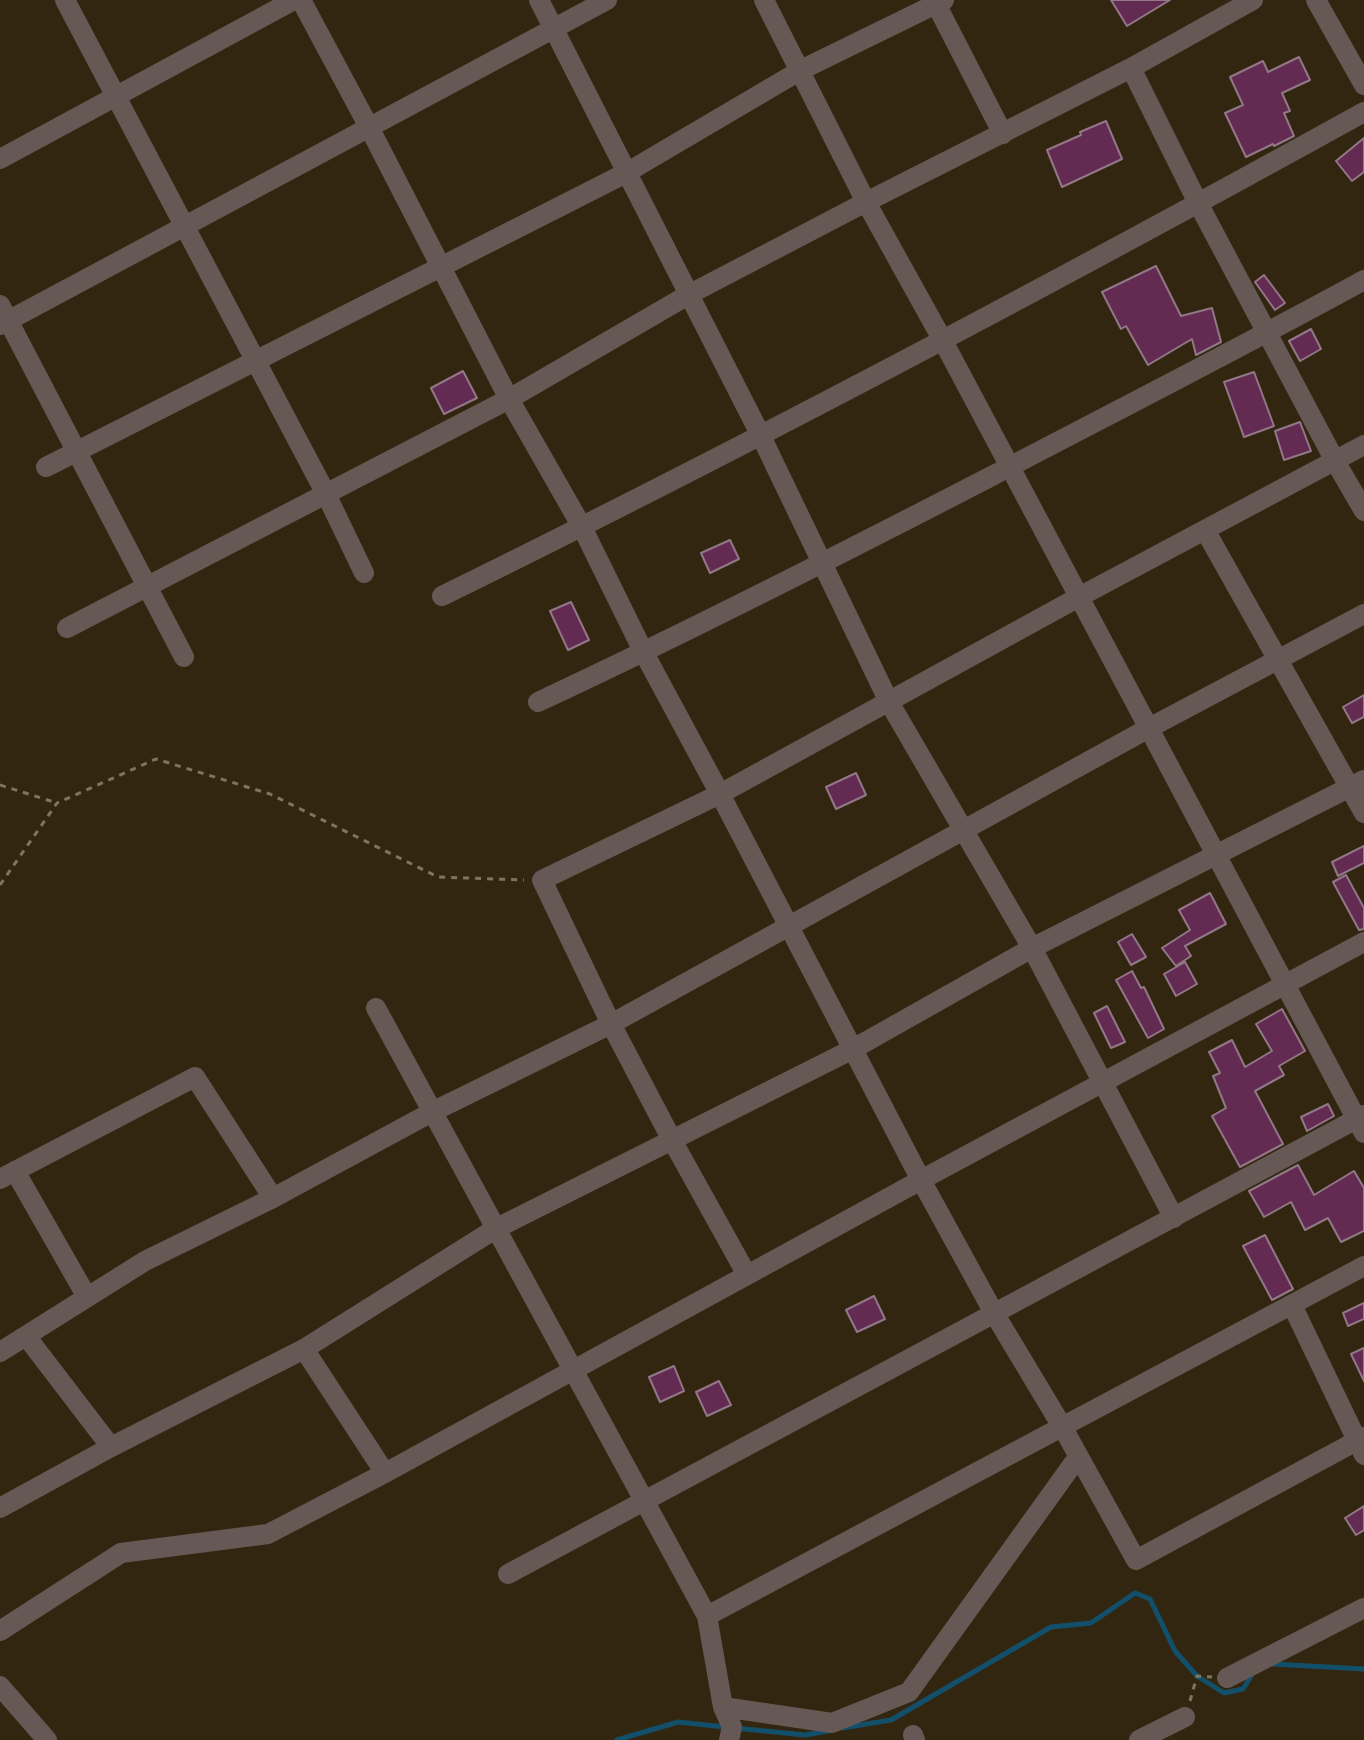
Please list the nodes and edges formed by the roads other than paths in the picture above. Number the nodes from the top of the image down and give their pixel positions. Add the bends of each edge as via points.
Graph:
1 (65, 0) edge
2 (294, 0) edge
3 (301, 0) edge
4 (539, 0) edge
5 (607, 0) edge
6 (764, 0) edge
7 (1253, 0) edge
8 (1316, 0) edge
9 (938, 1) edge
10 (553, 28) junction
11 (1131, 68) junction
12 (801, 70) junction
13 (1364, 85) edge
14 (115, 96) junction
15 (1364, 112) edge
16 (370, 129) junction
17 (1003, 134) junction
18 (0, 159) edge
19 (626, 173) junction
20 (866, 202) junction
21 (1198, 203) junction
22 (185, 227) junction
23 (442, 267) junction
24 (1364, 280) edge
25 (688, 295) junction
26 (3, 317) edge
27 (1268, 333) junction
28 (942, 339) junction
29 (256, 361) junction
30 (509, 399) junction
31 (760, 434) junction
32 (1364, 445) edge
33 (76, 452) junction
34 (1335, 461) junction
35 (1010, 466) junction
36 (46, 467) dead end
37 (326, 494) junction
38 (1364, 511) edge
39 (582, 527) junction
40 (1205, 530) junction
41 (822, 563) junction
42 (364, 573) dead end
43 (147, 586) junction
44 (442, 596) dead end
45 (1079, 597) junction
46 (1364, 614) edge
47 (67, 628) dead end
48 (644, 653) junction
49 (184, 657) dead end
50 (1278, 660) junction
51 (538, 702) dead end
52 (889, 702) junction
53 (1149, 728) junction
54 (1357, 783) edge
55 (720, 794) junction
56 (1364, 813) edge
57 (964, 829) junction
58 (1216, 856) junction
59 (788, 927) junction
60 (1364, 942) edge
61 (1032, 948) junction
62 (1285, 984) junction
63 (376, 1008) dead end
64 (611, 1024) junction
65 (853, 1049) junction
66 (1102, 1082) junction
67 (432, 1112) junction
68 (1361, 1122) edge
69 (672, 1140) junction
70 (7, 1175) edge
71 (921, 1180) junction
72 (273, 1198) junction
73 (1174, 1218) junction
74 (495, 1229) junction
75 (1364, 1266) edge
76 (747, 1275) junction
77 (87, 1297) junction
78 (1292, 1305) junction
79 (994, 1313) junction
80 (26, 1336) junction
81 (304, 1349) junction
82 (0, 1352) edge
83 (574, 1371) junction
84 (1063, 1428) junction
85 (1362, 1445) edge
86 (111, 1447) junction
87 (1078, 1457) junction
88 (385, 1473) junction
89 (645, 1500) junction
90 (0, 1508) edge
91 (508, 1574) dead end
92 (1364, 1608) edge
93 (707, 1616) junction
94 (0, 1631) edge
95 (1227, 1678) road end
96 (0, 1686) edge
97 (723, 1707) junction
98 (1185, 1717) road end
99 (47, 1740) edge
100 (729, 1740) edge
101 (1139, 1740) edge

1 - 14 street
2 - 14 street
3 - 16 street
4 - 10 street
5 - 10 street
6 - 12 street
7 - 11 street
8 - 13 street
9 - 12 street
9 - 17 street
10 - 16 street
10 - 19 street
11 - 17 street
11 - 21 street
12 - 19 street
12 - 20 street
14 - 18 street
14 - 22 street
15 - 21 street
16 - 22 street
16 - 23 street
17 - 20 street
19 - 23 street
19 - 25 street
20 - 25 street
20 - 28 street
21 - 27 street
21 - 28 street
22 - 26 street
22 - 29 street
23 - 29 street
23 - 30 street
24 - 27 street
25 - 30 street
25 - 31 street
26 - 33 street
27 - 34 street
27 - 35 street
28 - 31 street
28 - 35 street
29 - 33 street
29 - 37 street
30 - 37 street
30 - 39 street
31 - 39 street
31 - 41 street
32 - 34 street
33 - 36 street
33 - 43 street
34 - 38 street
34 - 40 street
35 - 41 street
35 - 45 street
37 - 42 street
37 - 43 street
39 - 44 street
39 - 48 street
40 - 45 street
40 - 50 street
41 - 48 street
41 - 52 street
43 - 47 street
43 - 49 street
45 - 52 street
45 - 53 street
46 - 50 street
48 - 51 street
48 - 55 street
50 - 53 street
50 - 54 street
52 - 55 street
52 - 57 street
53 - 57 street
53 - 58 street
54 - 56 street
54 - 58 street
55 - 59 street
55 - 64 street via 542,880
57 - 59 street
57 - 61 street
58 - 61 street
58 - 62 street
59 - 64 street
59 - 65 street
60 - 62 street
61 - 65 street
61 - 66 street
62 - 66 street
62 - 68 street
63 - 67 street
64 - 67 street
64 - 69 street
65 - 69 street
65 - 71 street
66 - 71 street
66 - 73 street
67 - 72 street
67 - 74 street
68 - 73 street
69 - 74 street
69 - 76 street
70 - 72 street via 195,1077
70 - 77 street
71 - 76 street
71 - 79 street
72 - 77 street via 145,1261
73 - 79 street
74 - 81 street
74 - 83 street
75 - 78 street
76 - 83 street
77 - 80 street
78 - 84 street
78 - 85 street
79 - 84 street
79 - 89 street
80 - 82 street
80 - 86 street
81 - 86 street
81 - 88 street
83 - 88 street
83 - 89 street
84 - 87 street
84 - 93 street
85 - 87 street via 1136,1560
86 - 90 street
87 - 97 street via 909,1692 832,1723
88 - 94 street via 268,1534 121,1553
89 - 91 street
89 - 93 street
92 - 95 street
93 - 97 street
96 - 99 street
97 - 100 street via 732,1727
98 - 101 street

